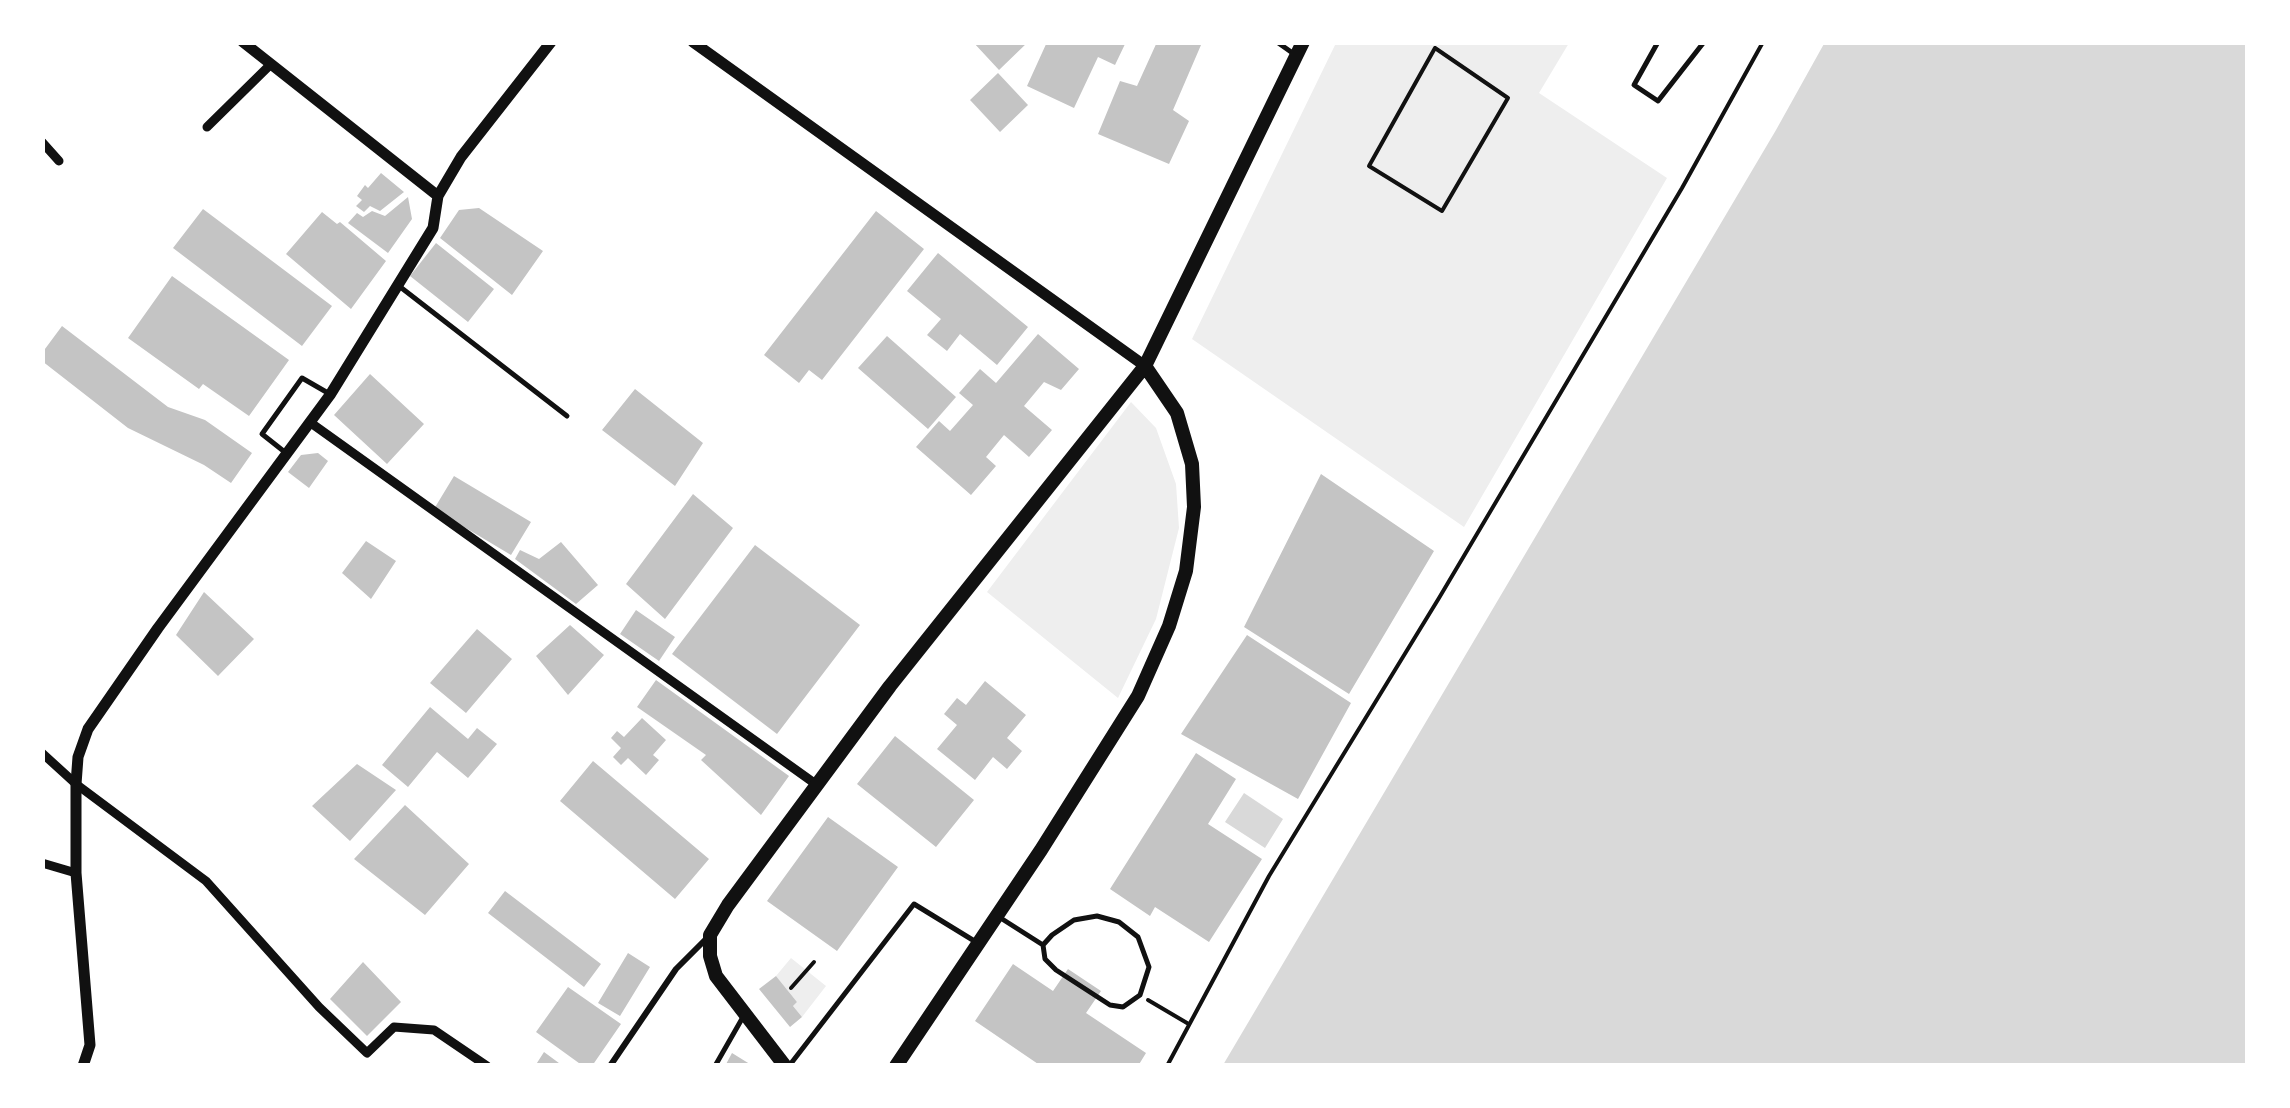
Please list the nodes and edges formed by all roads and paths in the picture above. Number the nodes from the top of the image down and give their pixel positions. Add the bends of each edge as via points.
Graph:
1 (243, 42) edge
2 (552, 42) edge
3 (693, 42) edge
4 (1277, 42) edge
5 (1658, 42) edge
6 (1704, 42) edge
7 (1763, 42) edge
8 (1300, 49) edge
9 (270, 65) junction
10 (207, 127) dead end
11 (42, 142) edge
12 (59, 161) dead end
13 (1369, 166) joint
14 (438, 196) junction
15 (399, 286) junction
16 (1144, 366) junction
17 (330, 395) junction
18 (567, 416) dead end
19 (311, 423) junction
20 (288, 455) junction
21 (42, 753) edge
22 (76, 784) junction
23 (817, 784) junction
24 (42, 863) edge
25 (76, 873) junction
26 (997, 916) junction
27 (710, 935) junction
28 (977, 943) junction
29 (1043, 945) junction
30 (814, 962) dead end
31 (791, 988) dead end
32 (1140, 994) junction
33 (744, 1014) junction
34 (1188, 1024) junction
35 (83, 1066) edge
36 (487, 1066) edge
37 (610, 1066) edge
38 (715, 1066) edge
39 (787, 1066) edge
40 (896, 1066) edge
41 (1167, 1066) edge

1 - 9 street
2 - 14 street via 460,156
3 - 16 street
4 - 8 lane
5 - 6 lane via 1634,85 1658,101
7 - 34 path
8 - 16 main road
9 - 10 street
9 - 14 street
11 - 12 street
13 - 13 path via 1442,211 1508,98 1435,48
14 - 15 street via 433,228
15 - 17 street
15 - 18 lane
16 - 23 main road
16 - 26 main road via 1177,413 1192,464 1186,572 1138,696
17 - 19 street
17 - 20 lane via 302,378 262,434
19 - 20 street
19 - 23 street
20 - 22 street via 88,729
21 - 22 street
22 - 25 street
22 - 36 street via 206,881 367,1053 394,1027 434,1030
23 - 27 main road
24 - 25 street
25 - 35 street via 90,1045
26 - 28 main road
26 - 29 lane
27 - 33 main road via 716,976
27 - 37 street via 676,969
28 - 39 lane via 914,904
28 - 40 main road
29 - 32 lane via 1056,970 1110,1005 1123,1008
29 - 32 lane via 1074,920 1097,916 1119,922 1138,937 1150,967
30 - 31 path
32 - 34 path
33 - 38 lane
33 - 39 main road
34 - 41 path

